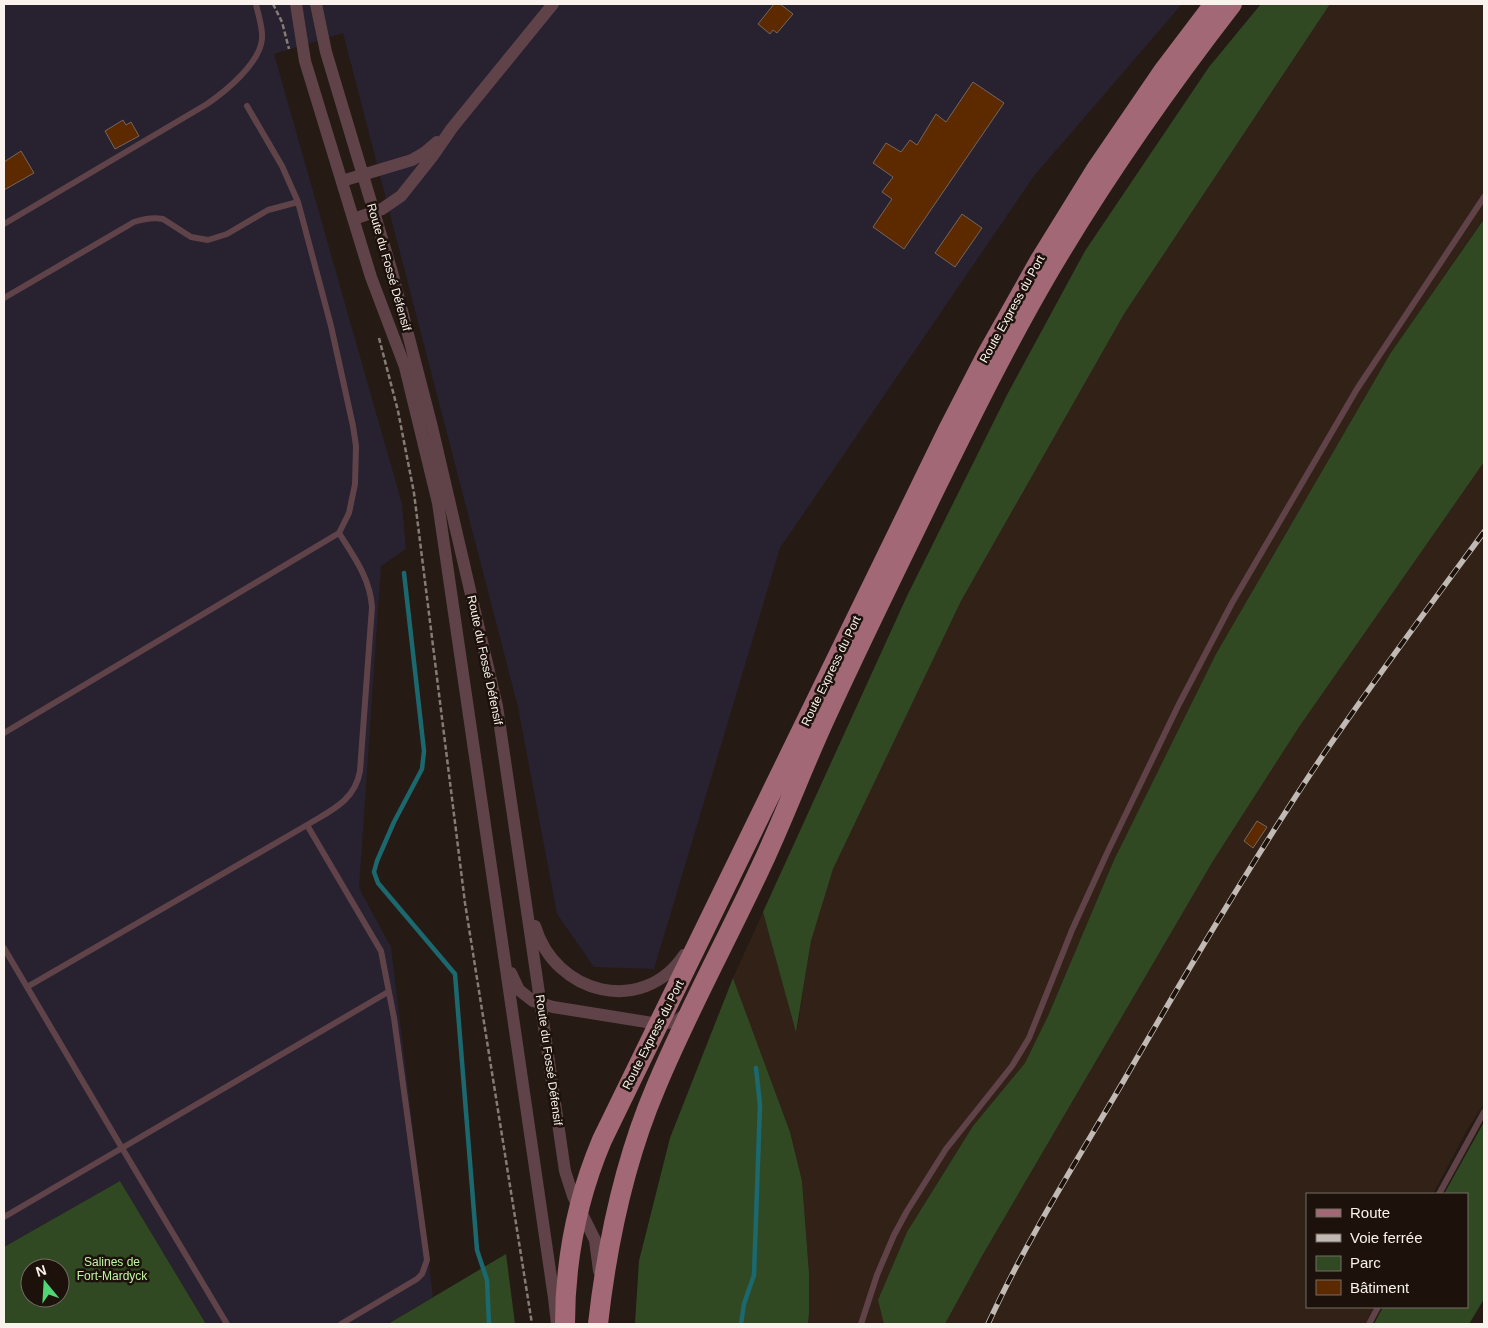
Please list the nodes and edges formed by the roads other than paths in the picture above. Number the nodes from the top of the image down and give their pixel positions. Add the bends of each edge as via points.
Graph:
1 (256, 4) edge
2 (296, 4) edge
3 (316, 4) edge
4 (553, 4) edge
5 (1214, 4) edge
6 (1232, 4) edge
7 (247, 106) dead end
8 (452, 128) junction
9 (363, 175) junction
10 (342, 181) junction
11 (1484, 197) edge
12 (298, 202) junction
13 (374, 212) junction
14 (354, 219) junction
15 (4, 224) edge
16 (4, 298) edge
17 (339, 533) junction
18 (4, 733) edge
19 (307, 825) junction
20 (523, 880) junction
21 (4, 948) edge
22 (692, 949) junction
23 (504, 951) junction
24 (27, 987) junction
25 (388, 992) junction
26 (541, 1003) junction
27 (694, 1006) junction
28 (659, 1024) junction
29 (1484, 1112) edge
30 (122, 1148) junction
31 (1440, 1193) edge
32 (579, 1208) junction
33 (4, 1217) edge
34 (601, 1293) junction
35 (1377, 1308) edge
36 (227, 1324) edge
37 (341, 1324) edge
38 (557, 1324) edge
39 (565, 1324) edge
40 (598, 1324) edge
41 (861, 1324) edge
42 (1369, 1324) edge

1 - 15 lane via 262,29 261,43 252,62 229,87 207,104
2 - 10 street, Route du Fossé Défensif via 305,61
3 - 9 street, Route du Fossé Défensif via 326,52
4 - 8 street
5 - 22 main road, Route Express du Port via 1108,150 999,331
6 - 27 main road, Route Express du Port via 1156,106 1100,189 1003,353 831,705 765,858
7 - 12 lane via 284,170
8 - 9 street via 418,157
8 - 13 street via 401,196
9 - 10 street
9 - 13 street, Route du Fossé Défensif
10 - 14 street, Route du Fossé Défensif
11 - 41 lane via 1357,389 1232,603 1111,845 1026,1042 1012,1066 946,1149 907,1211 877,1275
12 - 16 lane via 268,210 222,237 208,240 191,237 163,219 147,218 134,222
12 - 17 lane via 331,326 355,438 357,466 353,495
13 - 14 street
13 - 20 street, Route du Fossé Défensif via 432,426 497,706
14 - 23 street, Route du Fossé Défensif via 371,277 405,367 436,489
17 - 18 lane
17 - 19 lane via 365,576 372,606 360,772 349,797
19 - 24 lane
19 - 25 lane via 381,951
20 - 22 street via 546,952 567,974 589,986 623,991 654,983 671,972
20 - 26 street, Route du Fossé Défensif
21 - 24 lane
22 - 28 main road, Route Express du Port
23 - 26 street via 519,990
23 - 38 street, Route du Fossé Défensif
24 - 30 lane
25 - 30 lane
25 - 37 lane via 427,1260 417,1280
26 - 28 street
26 - 32 street, Route du Fossé Défensif via 565,1171
27 - 28 street via 674,1022
27 - 34 main road, Route Express du Port via 656,1087 638,1137 618,1208
28 - 32 main road, Route Express du Port via 606,1131
29 - 31 lane
30 - 33 lane
30 - 36 lane
32 - 34 street, Route du Fossé Défensif via 597,1248
32 - 39 main road, Route Express du Port via 569,1262
34 - 40 main road, Route du Fossé Défensif
35 - 42 lane

